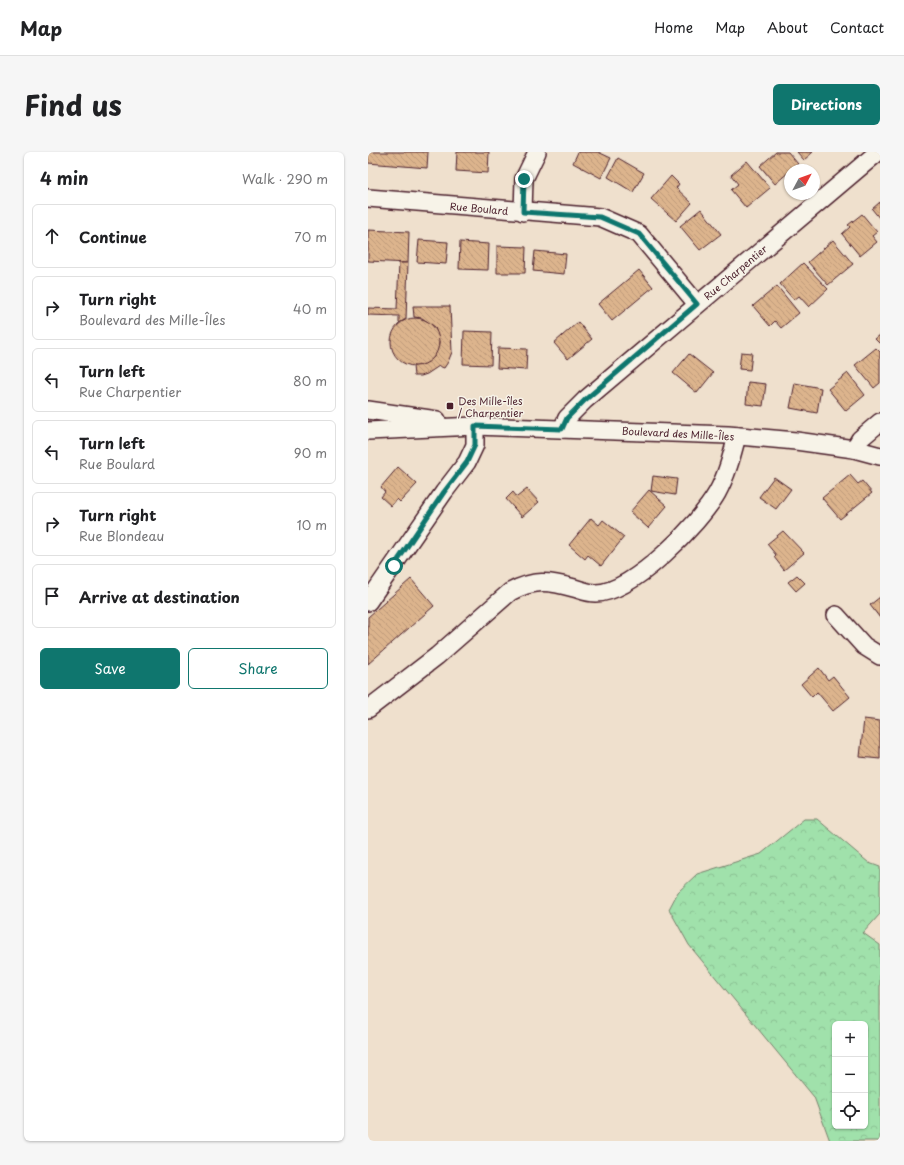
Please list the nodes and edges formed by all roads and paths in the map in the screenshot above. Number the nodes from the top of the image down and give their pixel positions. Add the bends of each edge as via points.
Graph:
1 (537, 152) edge
2 (878, 152) edge
3 (368, 198) edge
4 (523, 212) junction
5 (697, 304) junction
6 (368, 410) edge
7 (880, 422) edge
8 (475, 426) junction
9 (562, 429) junction
10 (368, 430) edge
11 (737, 436) junction
12 (854, 449) junction
13 (880, 456) edge
14 (368, 602) edge
15 (836, 615) dead end
16 (880, 656) edge
17 (368, 709) edge

1 - 4 street via 524,179
2 - 5 street, Rue Charpentier
3 - 4 street, Rue Boulard
4 - 5 street, Rue Boulard via 600,217 639,234
5 - 9 street, Rue Charpentier via 585,400 567,418
6 - 8 street, Boulevard des Mille-Îles
7 - 12 street via 860,439
8 - 9 street, Boulevard des Mille-Îles
8 - 10 street, Boulevard des Mille-Îles
8 - 14 street via 475,445 467,462
9 - 11 street, Boulevard des Mille-Îles
11 - 12 street, Boulevard des Mille-Îles
11 - 17 street via 728,468 716,494 674,545 650,567 617,586 596,593 550,582 531,582 519,587 437,656
12 - 13 street, Boulevard des Mille-Îles
15 - 16 street via 864,646

